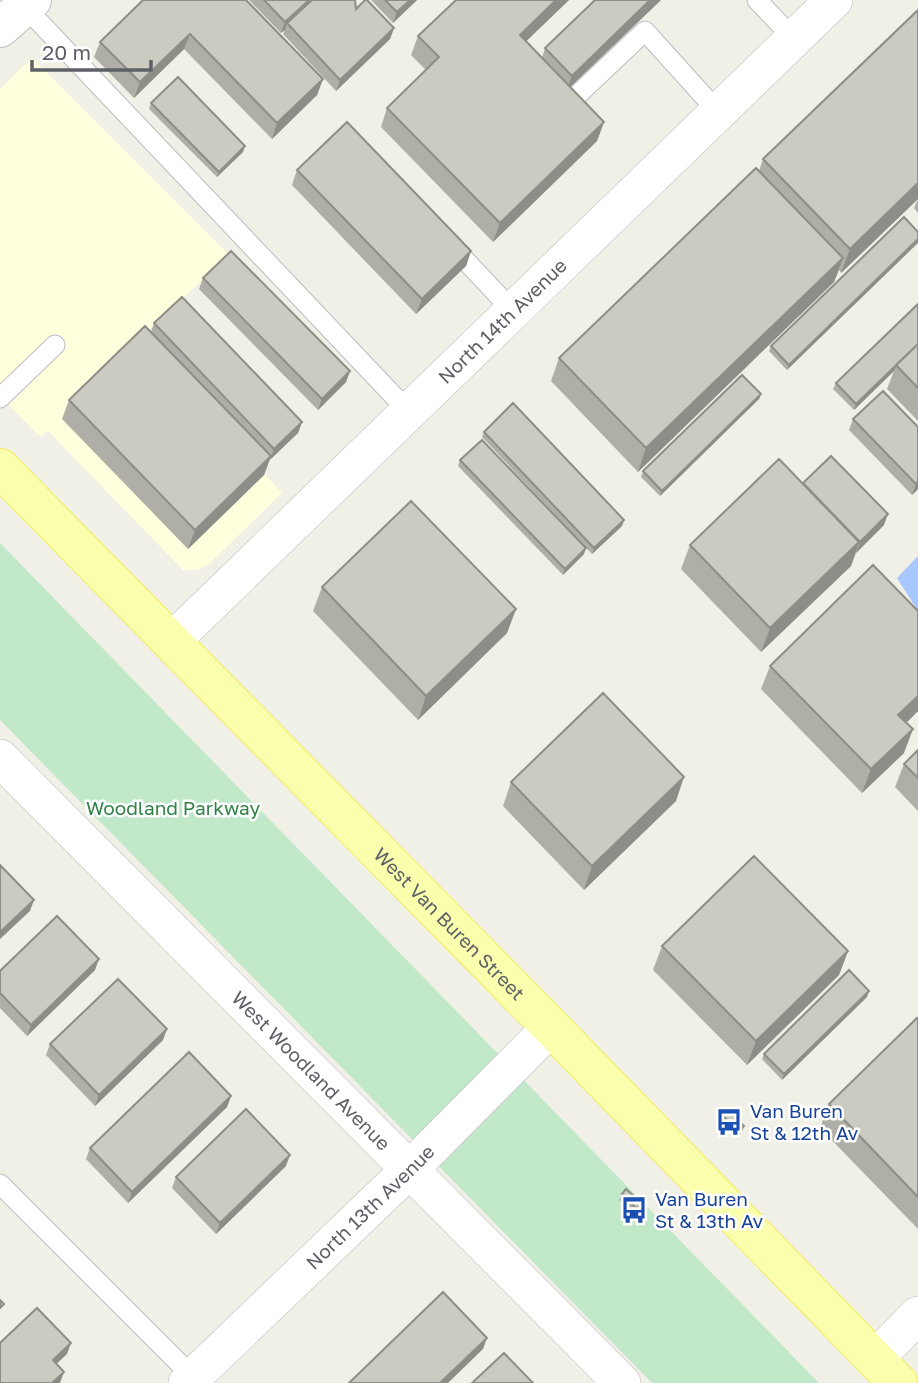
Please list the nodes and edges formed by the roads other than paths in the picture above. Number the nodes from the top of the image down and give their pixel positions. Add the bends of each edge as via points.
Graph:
1 (757, 0) edge
2 (834, 0) edge
3 (19, 12) edge
4 (794, 39) junction
5 (570, 102) edge
6 (718, 112) junction
7 (436, 229) edge
8 (513, 311) junction
9 (55, 345) dead end
10 (0, 398) edge
11 (409, 412) junction
12 (0, 468) edge
13 (172, 641) junction
14 (0, 758) edge
15 (551, 1027) junction
16 (410, 1169) junction
17 (0, 1184) edge
18 (918, 1315) edge
19 (886, 1371) edge
20 (194, 1381) edge
21 (622, 1383) edge

1 - 4 lane
2 - 4 street, North 14th Avenue
3 - 11 lane
4 - 6 street, North 14th Avenue
5 - 6 lane via 645,31
6 - 8 street, North 14th Avenue
7 - 8 lane
8 - 11 street, North 14th Avenue
9 - 10 lane
11 - 13 street, North 14th Avenue
12 - 13 main road, West Van Buren Street
13 - 15 main road, West Van Buren Street
14 - 16 street, West Woodland Avenue
15 - 16 street, North 13th Avenue
15 - 19 main road, West Van Buren Street
16 - 20 street, North 13th Avenue
16 - 21 street, West Woodland Avenue
17 - 20 lane
18 - 19 street

